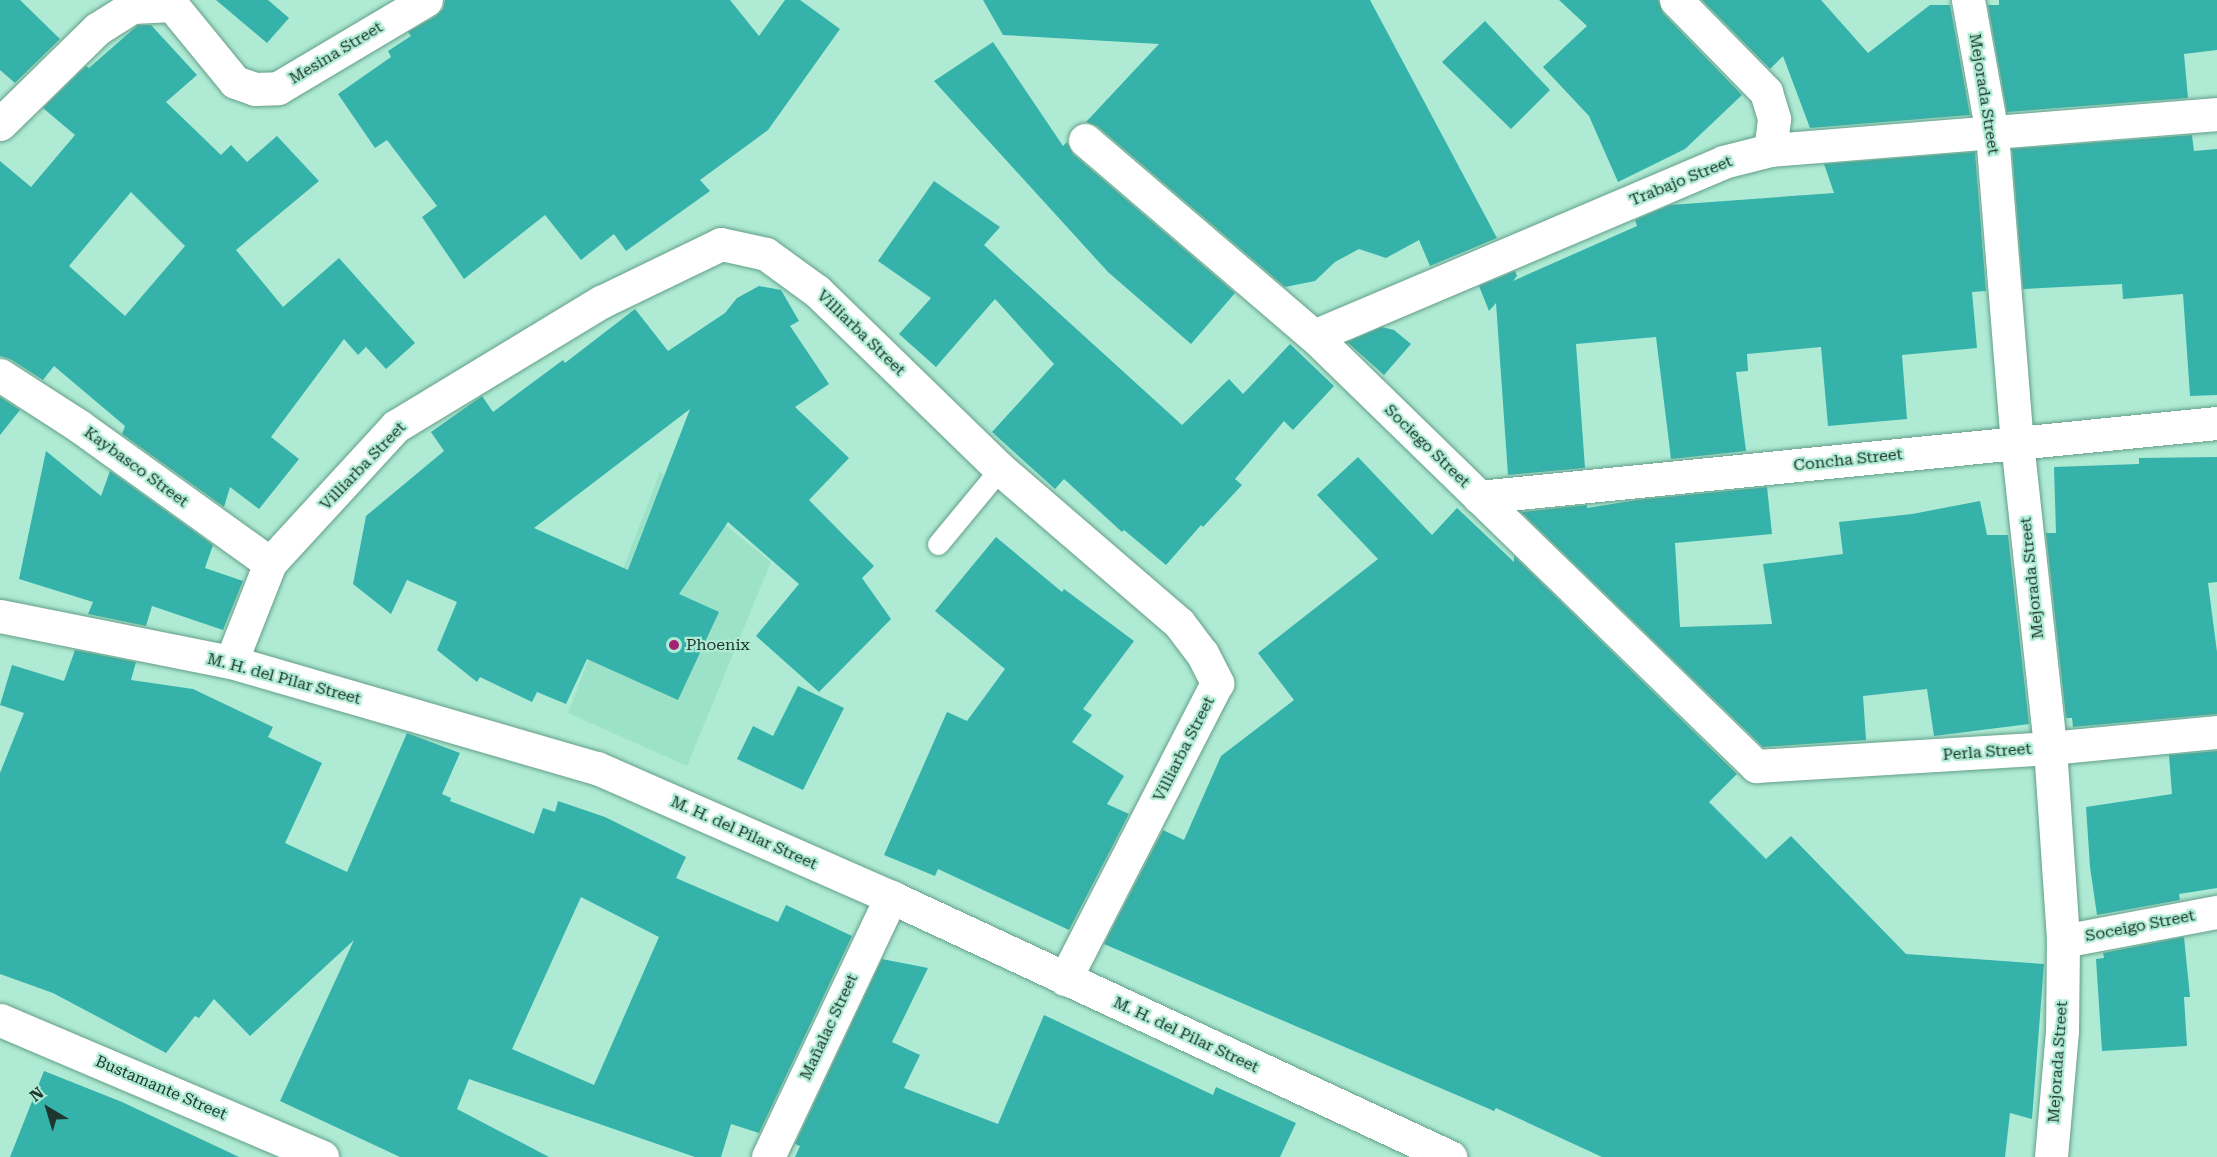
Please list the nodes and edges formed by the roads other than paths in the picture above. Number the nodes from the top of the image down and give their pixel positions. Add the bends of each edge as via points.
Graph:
1 (426, 0) edge
2 (1676, 0) edge
3 (1968, 0) edge
4 (2217, 114) edge
5 (0, 124) edge
6 (1992, 134) junction
7 (1085, 140) dead end
8 (1770, 150) junction
9 (1314, 336) junction
10 (0, 375) edge
11 (2217, 423) edge
12 (2017, 442) junction
13 (1000, 469) junction
14 (1479, 497) junction
15 (938, 544) dead end
16 (270, 563) junction
17 (0, 616) edge
18 (231, 662) junction
19 (2217, 732) edge
20 (2050, 747) junction
21 (1756, 766) joint
22 (891, 897) junction
23 (2217, 912) edge
24 (2063, 941) junction
25 (1065, 979) junction
26 (0, 1020) edge
27 (322, 1157) edge
28 (768, 1157) edge
29 (1450, 1157) edge
30 (2051, 1157) edge

1 - 5 street, Mesina Street via 278,88 255,89 236,82 172,5 132,7 97,29
2 - 8 street via 1766,92 1774,119
3 - 6 street, Mejorada Street
4 - 6 street, Trabajo Street
6 - 8 street, Trabajo Street
6 - 12 street, Mejorada Street
7 - 9 street, Sociego Street
8 - 9 street, Trabajo Street via 1723,162
9 - 14 street, Sociego Street
10 - 16 street, Kaybasco Street via 79,426
11 - 12 street, Concha Street
12 - 14 street, Concha Street
12 - 20 street, Mejorada Street
13 - 15 lane
13 - 16 street, Villiarba Street via 817,291 766,254 722,244 601,302 396,426
13 - 25 street, Villiarba Street via 1179,623 1202,653 1217,683
14 - 21 street, Sociego Street
16 - 18 street, Villiarba Street
17 - 18 street, M. H. del Pilar Street
18 - 22 street, M. H. del Pilar Street via 597,768
19 - 20 street, Perla Street
20 - 21 street, Perla Street
20 - 24 street, Mejorada Street
22 - 25 street, M. H. del Pilar Street
22 - 28 street, Mañalac Street
23 - 24 street, Soceigo Street
24 - 30 street, Mejorada Street via 2062,1031
25 - 29 street, M. H. del Pilar Street
26 - 27 street, Bustamante Street

